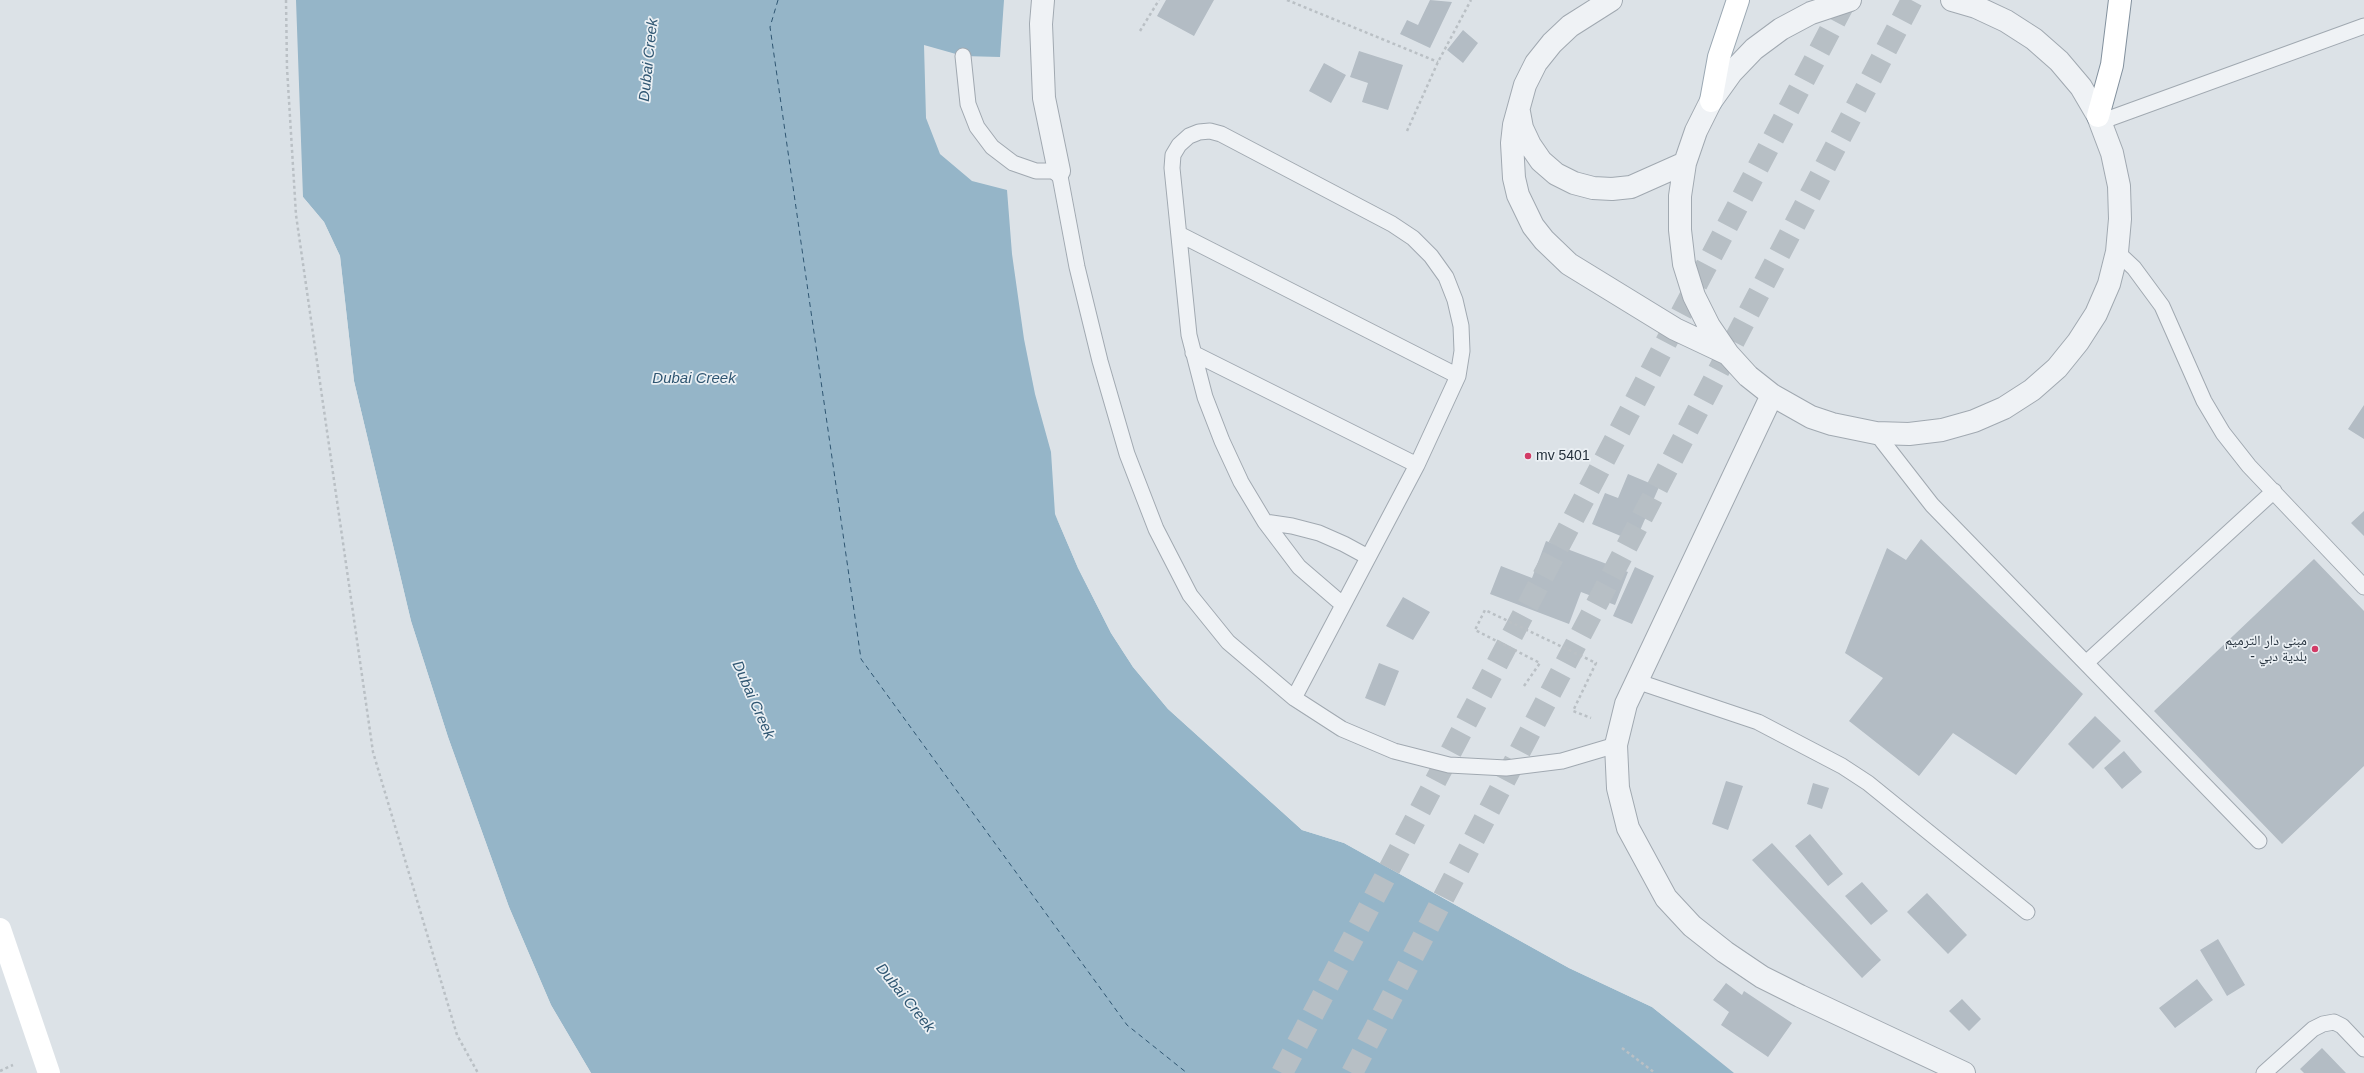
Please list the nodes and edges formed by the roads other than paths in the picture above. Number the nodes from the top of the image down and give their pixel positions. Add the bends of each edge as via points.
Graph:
1 (1043, 0) edge
2 (1611, 0) edge
3 (1738, 0) edge
4 (1850, 0) edge
5 (1952, 0) edge
6 (2120, 0) edge
7 (2364, 26) edge
8 (963, 56) dead end
9 (1711, 100) junction
10 (1518, 108) junction
11 (2099, 119) junction
12 (1685, 163) junction
13 (1059, 171) junction
14 (1179, 234) junction
15 (2117, 252) junction
16 (1193, 352) junction
17 (1728, 354) junction
18 (1458, 376) junction
19 (1772, 395) junction
20 (1876, 433) junction
21 (1416, 465) junction
22 (2274, 491) junction
23 (1265, 522) junction
24 (1368, 557) junction
25 (2364, 587) edge
26 (1342, 604) junction
27 (2086, 663) junction
28 (1636, 681) junction
29 (1294, 698) junction
30 (1618, 737) junction
31 (2258, 841) dead end
32 (2027, 912) dead end
33 (0, 930) edge
34 (0, 956) edge
35 (21, 996) junction
36 (2364, 1049) edge
37 (48, 1073) edge
38 (1964, 1073) edge
39 (2264, 1073) edge

1 - 13 street via 1041,24 1044,98
2 - 10 street via 1570,26 1552,43 1536,63 1525,85
3 - 9 main road via 1719,56
4 - 9 street via 1811,13 1781,29 1754,49 1731,73
5 - 11 street via 2006,20 2034,39 2059,61 2081,87
6 - 11 main road via 2112,65
7 - 11 lane
8 - 13 lane via 968,104 977,128 992,147 1013,162 1036,171
9 - 12 street via 1696,131
10 - 12 street via 1522,128 1541,161 1556,174 1574,183 1593,188 1632,187
10 - 17 street via 1512,143 1514,178 1525,211 1544,240 1569,264 1675,329
11 - 15 street via 2112,153 2119,186
12 - 17 street via 1680,203 1684,264 1694,296 1709,326
13 - 29 lane via 1076,267 1100,361 1127,454 1156,529 1190,595 1228,642
14 - 16 lane
14 - 18 lane
14 - 18 lane via 1173,155 1189,136 1210,131 1221,134 1392,224 1413,238 1431,256 1446,277 1460,320 1462,351
15 - 20 street via 2109,284 2096,314 2057,368 2032,390 2004,408 1961,425 1909,434
15 - 22 lane via 2134,268 2162,306 2204,401 2223,433 2249,466
16 - 21 lane
16 - 23 lane via 1205,397 1222,441
17 - 19 street via 1748,376
18 - 21 lane
19 - 20 street via 1811,417 1854,430
19 - 28 street
20 - 27 lane via 1932,505
21 - 24 lane
22 - 25 lane
22 - 27 lane
23 - 24 lane via 1319,534
23 - 26 lane via 1299,567
24 - 26 lane
26 - 29 lane
27 - 31 lane
28 - 30 street via 1626,704
28 - 32 lane via 1758,722 1842,766 1868,783
29 - 30 lane via 1348,732 1394,751 1449,765 1506,768 1562,761
30 - 38 street via 1618,788 1628,828 1666,898 1692,926 1762,977
33 - 35 main road
34 - 35 main road
35 - 37 main road
36 - 39 lane via 2342,1026 2334,1022 2323,1024 2313,1029

